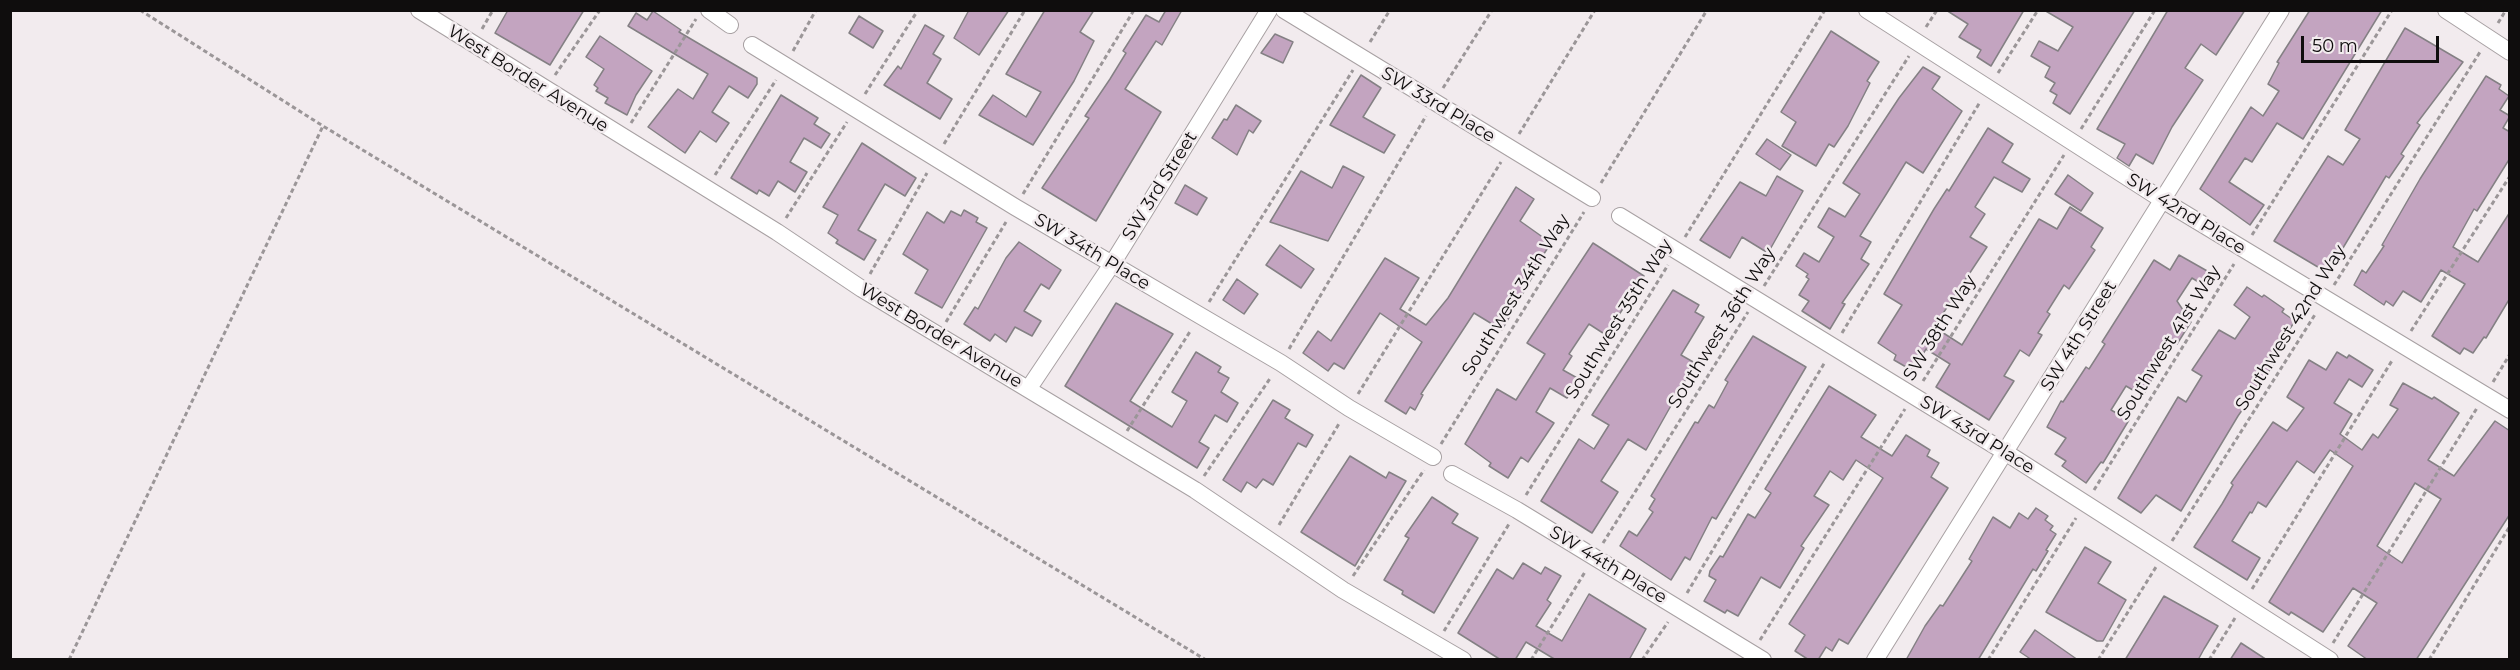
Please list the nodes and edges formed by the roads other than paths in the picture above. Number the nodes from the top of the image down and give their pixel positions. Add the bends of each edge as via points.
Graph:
1 (418, 10) edge
2 (709, 10) edge
3 (1269, 10) edge
4 (1284, 10) edge
5 (1868, 10) edge
6 (2281, 10) edge
7 (2446, 10) edge
8 (730, 25) dead end
9 (752, 45) dead end
10 (2510, 52) edge
11 (1592, 198) road end
12 (2164, 201) junction
13 (1620, 216) dead end
14 (1112, 264) junction
15 (1029, 388) junction
16 (2510, 410) edge
17 (2005, 452) junction
18 (1433, 457) road end
19 (1452, 474) dead end
20 (1758, 656) edge
21 (2327, 658) edge
22 (1463, 660) edge
23 (1875, 660) edge

1 - 15 street, West Border Avenue via 707,188 861,289
2 - 8 street
3 - 14 street, SW 3rd Street
4 - 11 street, SW 33rd Place
5 - 12 street, SW 42nd Place
6 - 12 street, SW 4th Street
7 - 10 street
9 - 14 street, SW 34th Place
12 - 16 street, SW 42nd Place
12 - 17 street, SW 4th Street
13 - 17 street, SW 43rd Place
14 - 15 street, SW 3rd Street
14 - 18 street, SW 34th Place
15 - 22 street, West Border Avenue via 1195,490 1343,590
17 - 21 street, SW 43rd Place
17 - 23 street, SW 4th Street
19 - 20 street, SW 44th Place

